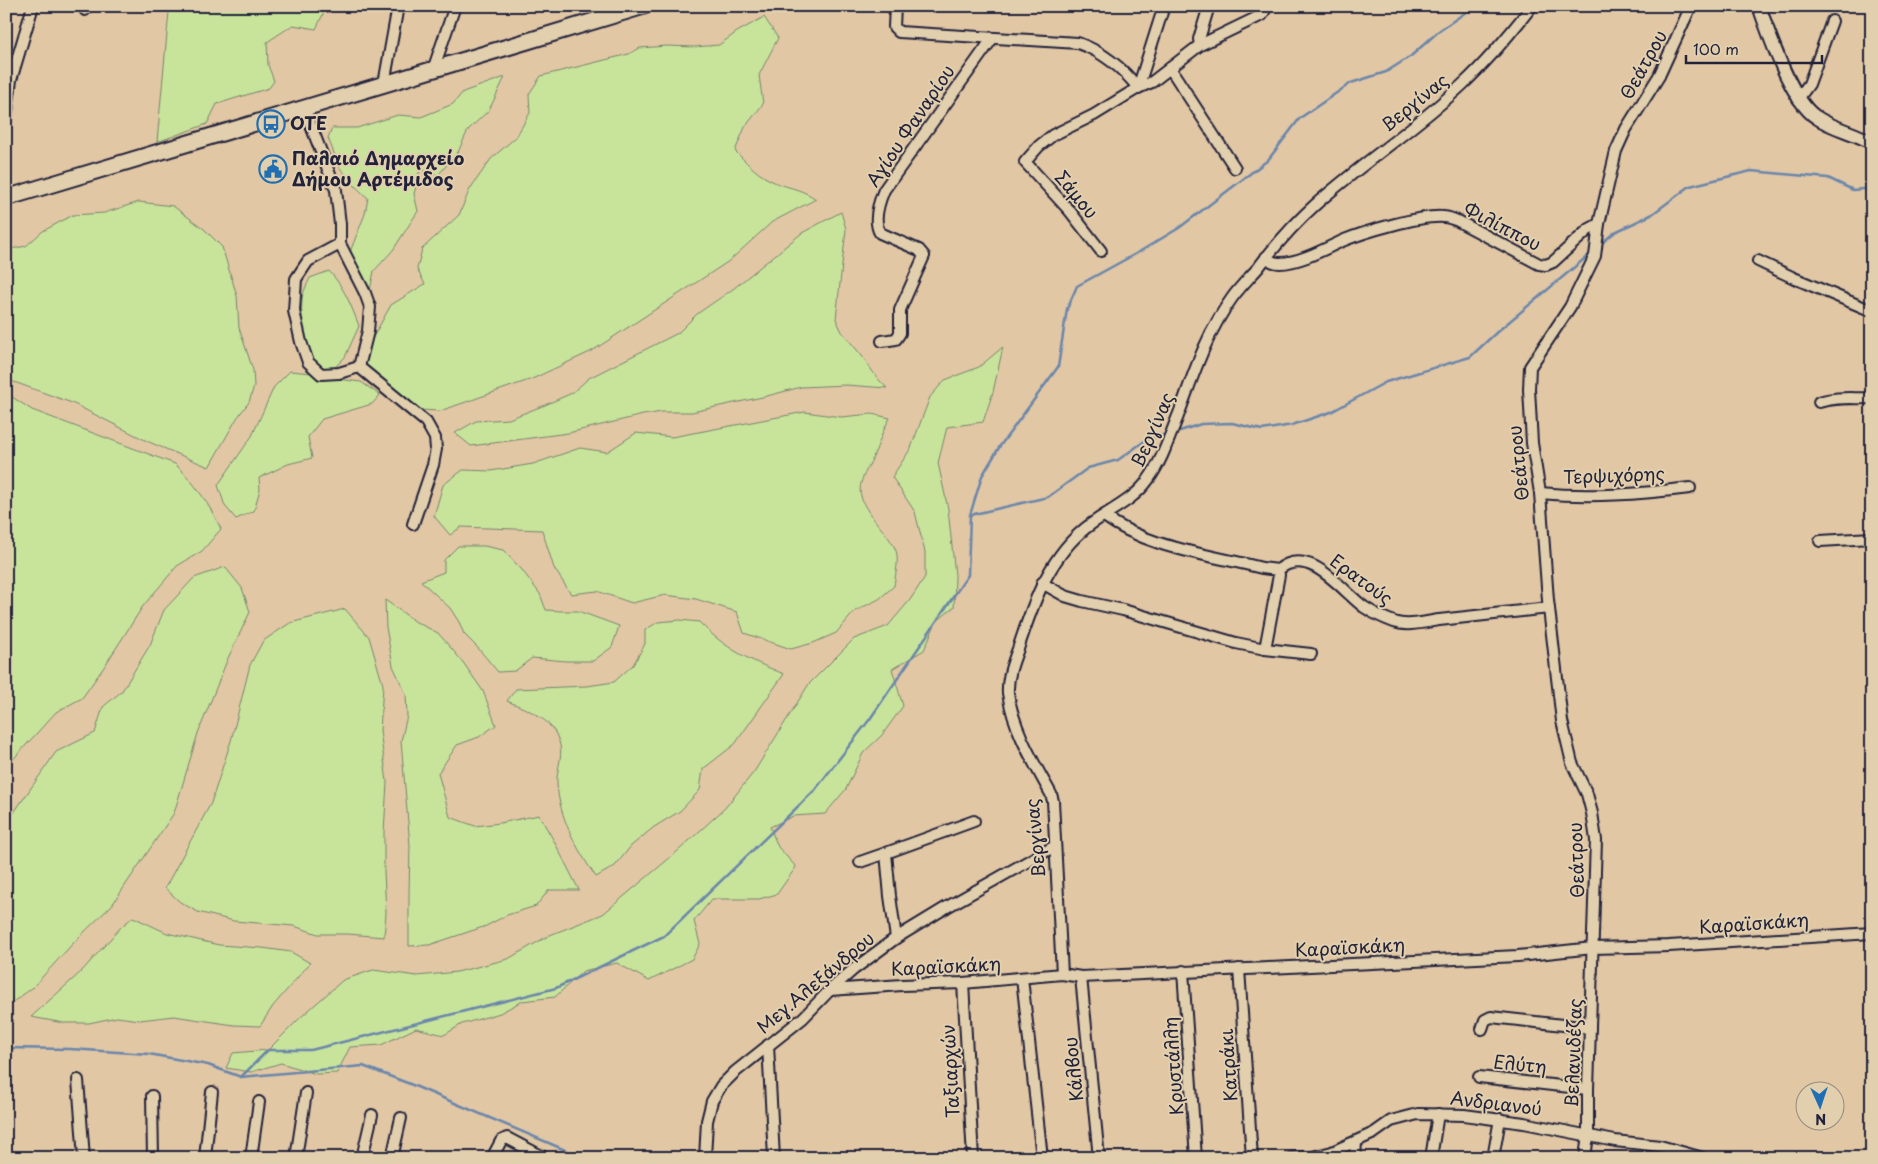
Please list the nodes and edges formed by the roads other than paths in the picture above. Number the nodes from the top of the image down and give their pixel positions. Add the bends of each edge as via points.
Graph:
1 (33, 6) edge
2 (398, 6) edge
3 (455, 6) edge
4 (644, 6) edge
5 (895, 6) edge
6 (1164, 6) edge
7 (1209, 6) edge
8 (1278, 6) edge
9 (1532, 6) edge
10 (1691, 6) edge
11 (1267, 7) edge
12 (1762, 9) edge
13 (1832, 21) dead end
14 (992, 39) junction
15 (1200, 45) junction
16 (1170, 68) junction
17 (433, 70) junction
18 (384, 84) junction
19 (1138, 88) junction
20 (1798, 99) junction
21 (304, 108) junction
22 (6, 120) edge
23 (1872, 143) edge
24 (1235, 168) dead end
25 (6, 198) edge
26 (1599, 224) junction
27 (340, 244) junction
28 (1101, 251) dead end
29 (1266, 258) junction
30 (1758, 261) dead end
31 (1872, 311) edge
32 (882, 341) dead end
33 (359, 367) junction
34 (1872, 398) edge
35 (1819, 402) dead end
36 (1690, 488) dead end
37 (1540, 493) junction
38 (1104, 516) junction
39 (413, 524) dead end
40 (1872, 538) edge
41 (1820, 541) dead end
42 (1278, 570) junction
43 (1042, 584) junction
44 (1549, 608) junction
45 (1265, 649) junction
46 (1311, 654) dead end
47 (974, 821) dead end
48 (1055, 846) junction
49 (886, 852) junction
50 (860, 862) dead end
51 (1872, 933) edge
52 (896, 938) junction
53 (1593, 948) junction
54 (1239, 969) junction
55 (1184, 971) junction
56 (1062, 974) junction
57 (1081, 977) junction
58 (1022, 978) junction
59 (963, 983) junction
60 (830, 990) junction
61 (1590, 1028) junction
62 (1482, 1029) dead end
63 (768, 1045) junction
64 (1479, 1077) dead end
65 (78, 1080) dead end
66 (1588, 1089) junction
67 (212, 1092) dead end
68 (306, 1093) dead end
69 (152, 1096) dead end
70 (258, 1102) dead end
71 (1438, 1114) junction
72 (372, 1115) dead end
73 (401, 1118) dead end
74 (1500, 1120) junction
75 (1588, 1136) junction
76 (1356, 1142) junction
77 (1660, 1146) junction
78 (84, 1158) edge
79 (153, 1158) edge
80 (205, 1158) edge
81 (251, 1158) edge
82 (296, 1158) edge
83 (362, 1158) edge
84 (392, 1158) edge
85 (492, 1158) edge
86 (545, 1158) edge
87 (705, 1158) edge
88 (774, 1158) edge
89 (973, 1158) edge
90 (1042, 1158) edge
91 (1099, 1158) edge
92 (1196, 1158) edge
93 (1252, 1158) edge
94 (1291, 1158) edge
95 (1355, 1158) edge
96 (1431, 1158) edge
97 (1493, 1158) edge
98 (1585, 1158) edge
99 (1658, 1158) edge
100 (1703, 1158) edge

1 - 22 street via 11,80
2 - 18 street
3 - 17 street
4 - 17 main road
5 - 14 street via 894,27 899,32
6 - 19 street
7 - 15 street
8 - 11 street
9 - 29 street, Βεργίνας via 1462,86 1317,204
10 - 26 street, Θεάτρου via 1659,76 1616,151
11 - 15 street via 1254,20
12 - 20 street
13 - 20 street via 1809,84
14 - 19 street via 1078,43 1091,47 1130,77
14 - 32 street, Αγίου Φαναρίου via 880,199 876,224 880,233 919,250 924,256 900,310 900,333 896,339
15 - 16 street
16 - 19 street
16 - 24 street
17 - 18 main road
18 - 21 main road
19 - 28 street, Σάμου via 1053,135 1025,162
20 - 23 street via 1817,118
21 - 25 main road
21 - 27 street via 336,190
26 - 29 street, Φιλίππου via 1546,265 1446,217 1417,219 1380,229 1286,262 1276,263
26 - 37 street, Θεάτρου via 1595,256 1585,278 1530,367 1532,443
27 - 33 street via 370,307
27 - 33 street via 308,260 296,279 294,311 308,362 320,374
29 - 38 street, Βεργίνας via 1214,325 1165,450 1149,479 1139,491
30 - 31 street
33 - 39 street via 426,422 435,438 433,465
34 - 35 street via 1839,397
36 - 37 street, Τερψιχόρης via 1600,496
37 - 44 street, Θεάτρου
38 - 42 street, Ερατούς via 1150,540
38 - 43 street, Βεργίνας via 1082,532 1058,557
40 - 41 street
42 - 44 street, Ερατούς via 1298,563 1312,565 1325,572 1362,606 1401,624
42 - 45 street
43 - 45 street via 1073,598
43 - 48 street, Βεργίνας via 1014,659 1008,693 1026,745 1051,794
44 - 53 street, Θεάτρου via 1562,721 1570,757 1587,794 1596,840
45 - 46 street
47 - 49 street
48 - 52 street, Μεγ.Αλεξάνδρου
48 - 56 street, Βεργίνας
49 - 50 street
49 - 52 street
51 - 53 street, Καραϊσκάκη
52 - 60 street, Μεγ.Αλεξάνδρου
53 - 54 street, Καραϊσκάκη via 1518,956
53 - 61 street, Βελανιδέζας
54 - 55 street, Καραϊσκάκη
54 - 93 street, Κατράκι
55 - 57 street, Καραϊσκάκη
55 - 92 street, Κρυστάλλη
56 - 57 street, Καραϊσκάκη
56 - 58 street, Καραϊσκάκη
57 - 91 street, Κάλβου
58 - 59 street, Καραϊσκάκη
58 - 90 street
59 - 60 street, Καραϊσκάκη
59 - 89 street, Ταξιαρχών
60 - 63 street, Μεγ.Αλεξάνδρου via 803,1018
61 - 62 street via 1491,1018 1485,1020
61 - 66 street, Βελανιδέζας
63 - 87 street, Μεγ.Αλεξάνδρου via 735,1072 716,1094 707,1122
63 - 88 street
64 - 66 street, Ελύτη
65 - 78 street
66 - 75 street, Βελανιδέζας
67 - 80 street
68 - 82 street
69 - 79 street
70 - 81 street
71 - 74 street, Ανδριανού
71 - 76 street, Ανδριανού via 1418,1114 1391,1121
71 - 96 street
72 - 83 street
73 - 84 street
74 - 75 street, Ανδριανού
74 - 97 street
75 - 77 street, Ανδριανού
75 - 98 street, Βελανιδέζας
76 - 94 street, Ανδριανού via 1312,1157
76 - 95 street
77 - 99 street
77 - 100 street, Ανδριανού
85 - 86 street via 497,1145 507,1138

